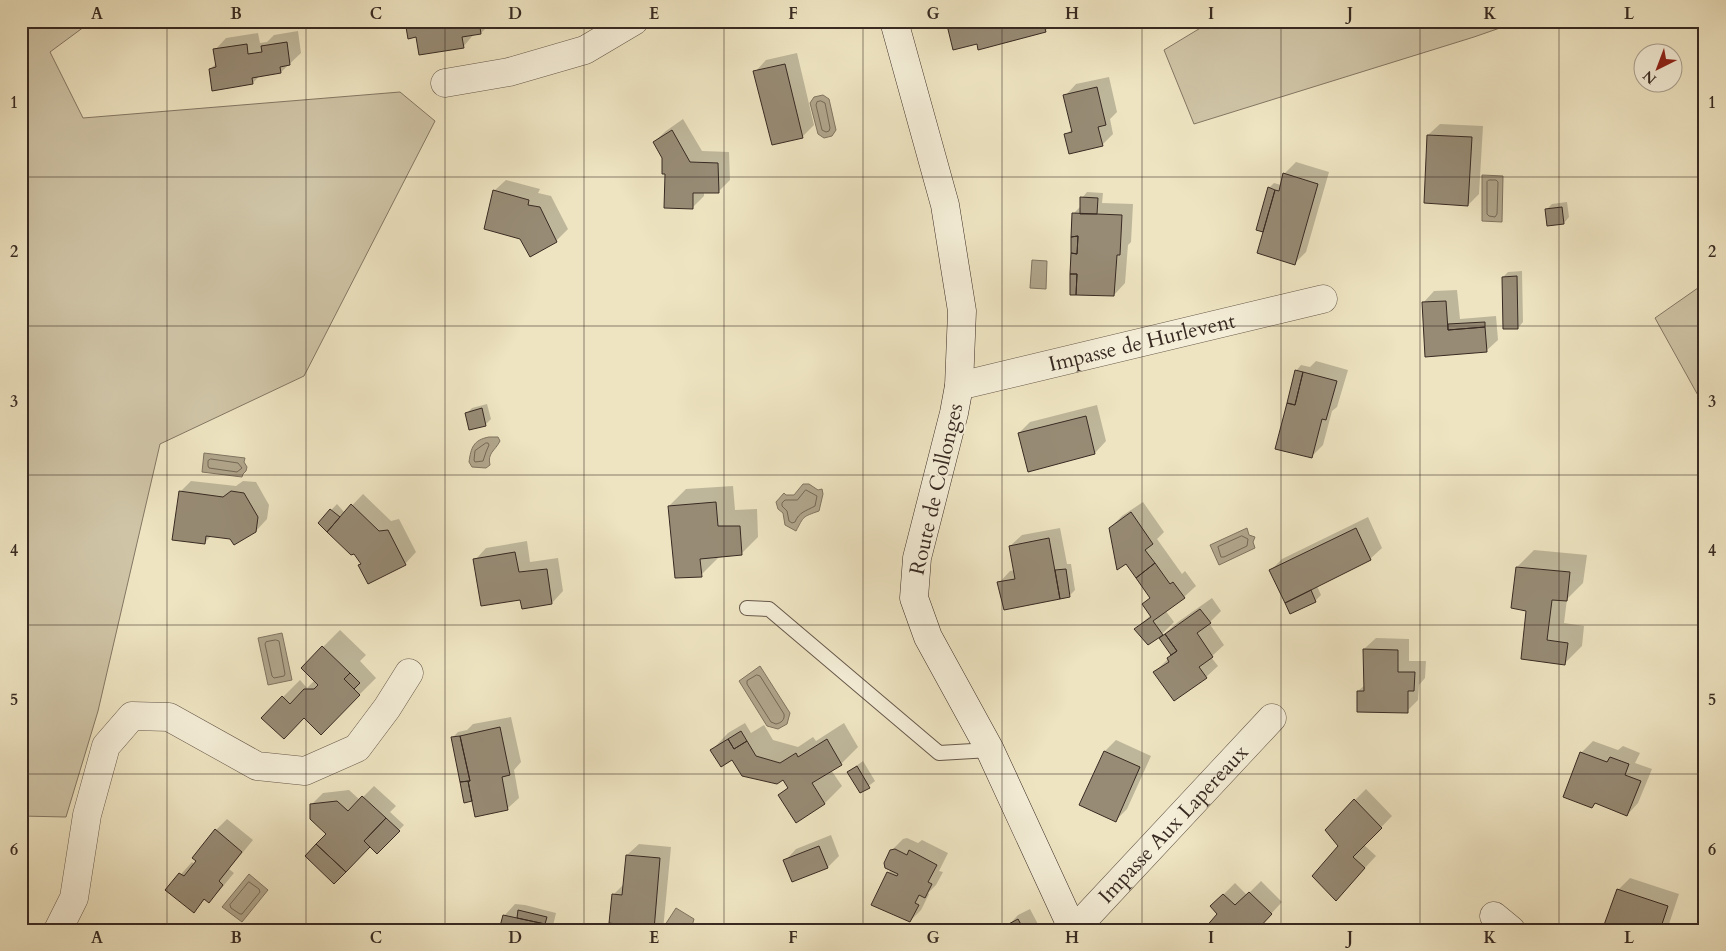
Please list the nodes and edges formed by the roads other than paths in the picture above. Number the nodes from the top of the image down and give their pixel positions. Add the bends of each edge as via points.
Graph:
1 (634, 21) edge
2 (894, 21) edge
3 (445, 83) dead end
4 (1323, 299) dead end
5 (959, 386) junction
6 (746, 608) dead end
7 (410, 673) dead end
8 (1272, 718) dead end
9 (990, 750) junction
10 (58, 930) edge
11 (1074, 930) edge

1 - 3 street via 585,50 508,72
2 - 5 street, Route de Collonges via 945,205 962,311
4 - 5 street, Impasse de Hurlevent
5 - 9 street, Route de Collonges via 917,558 914,598 928,637
6 - 9 lane via 769,609 939,753
7 - 10 street via 357,748 306,771 257,766 169,717 132,716 106,746 87,815 74,898
8 - 11 street, Impasse Aux Lapereaux
9 - 11 street, Route de Collonges

